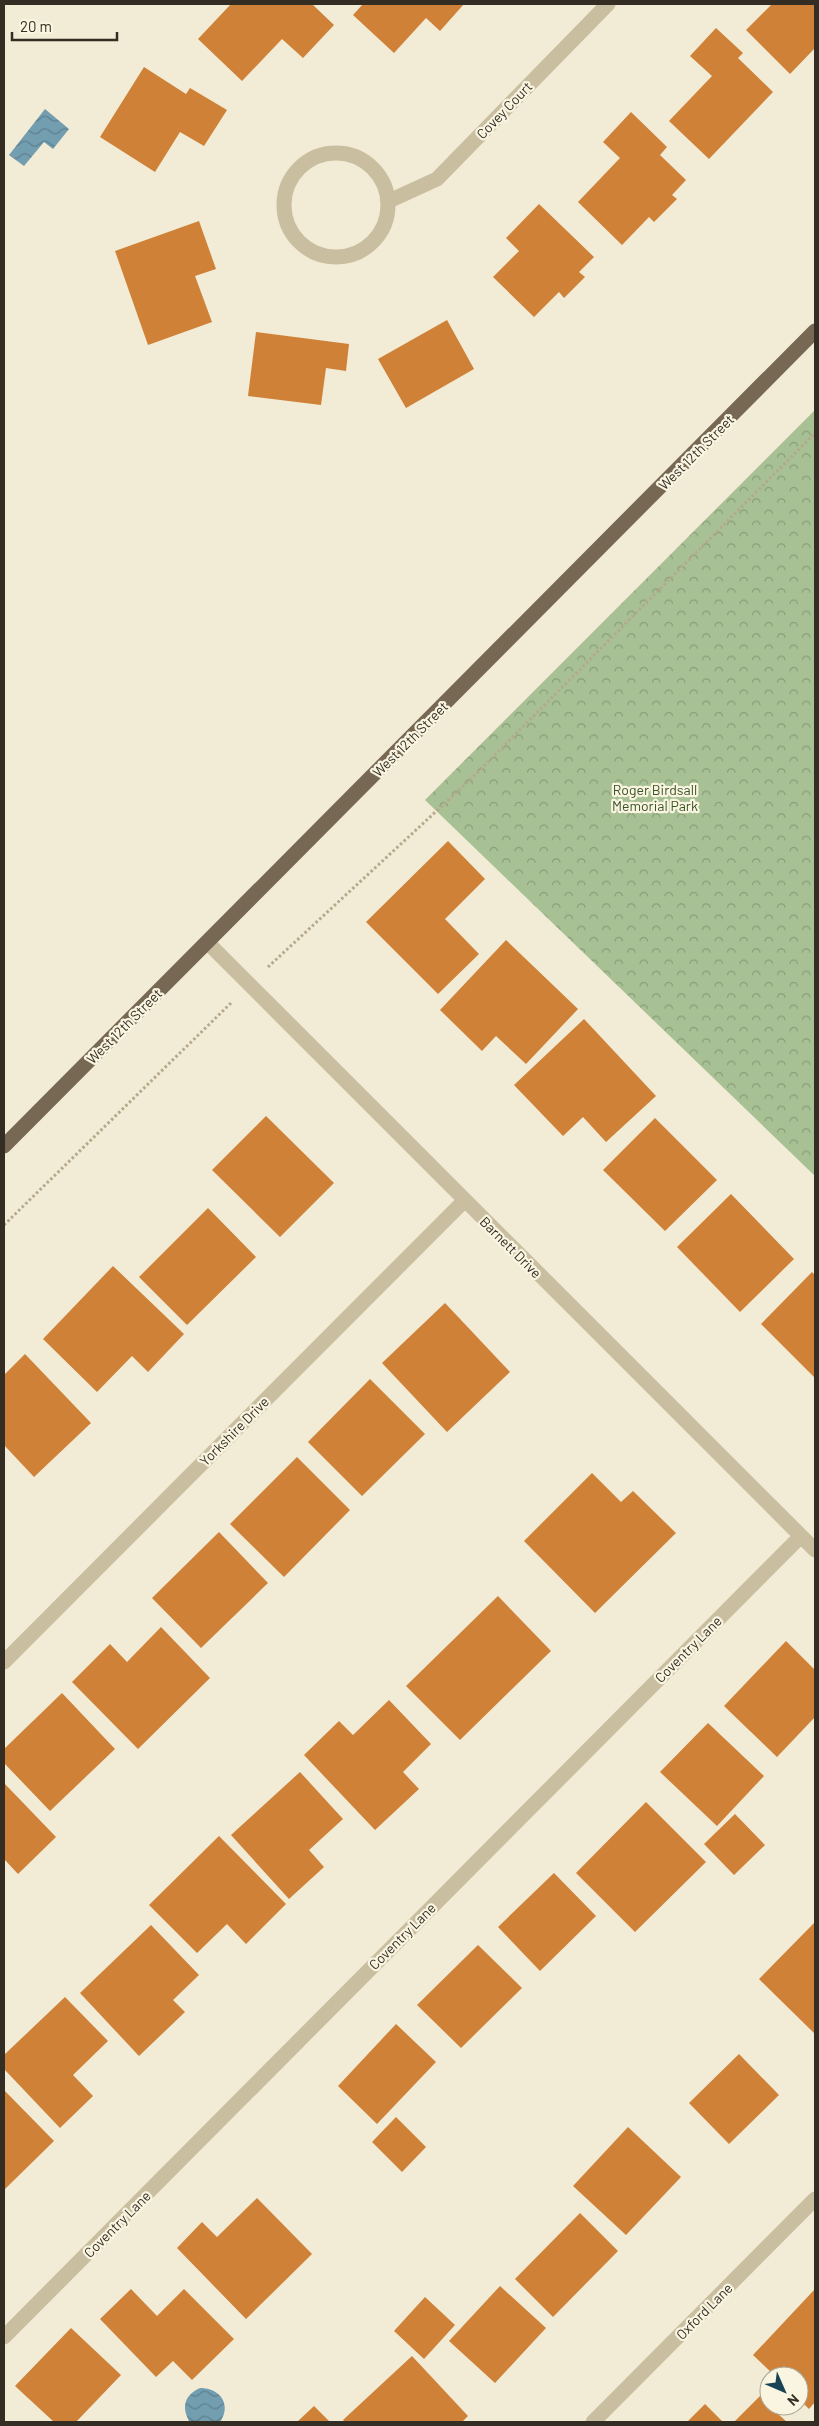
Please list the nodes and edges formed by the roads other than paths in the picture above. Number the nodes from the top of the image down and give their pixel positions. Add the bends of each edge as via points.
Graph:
1 (608, 4) edge
2 (389, 202) junction
3 (815, 331) edge
4 (208, 943) junction
5 (4, 1146) edge
6 (464, 1201) junction
7 (801, 1536) junction
8 (815, 1550) edge
9 (4, 1662) edge
10 (815, 2199) edge
11 (4, 2337) edge
12 (593, 2422) edge

1 - 2 street, Covey Court via 437,178
2 - 2 street via 385,226 370,247 346,258 321,256 299,244 286,222 284,197 294,174 314,157 338,152 363,160 375,171 381,177
3 - 4 main road, West 12th Street
4 - 5 main road, West 12th Street
4 - 6 street, Barnett Drive
6 - 7 street, Barnett Drive
6 - 9 street, Yorkshire Drive
7 - 8 street, Barnett Drive
7 - 11 street, Coventry Lane
10 - 12 street, Oxford Lane

